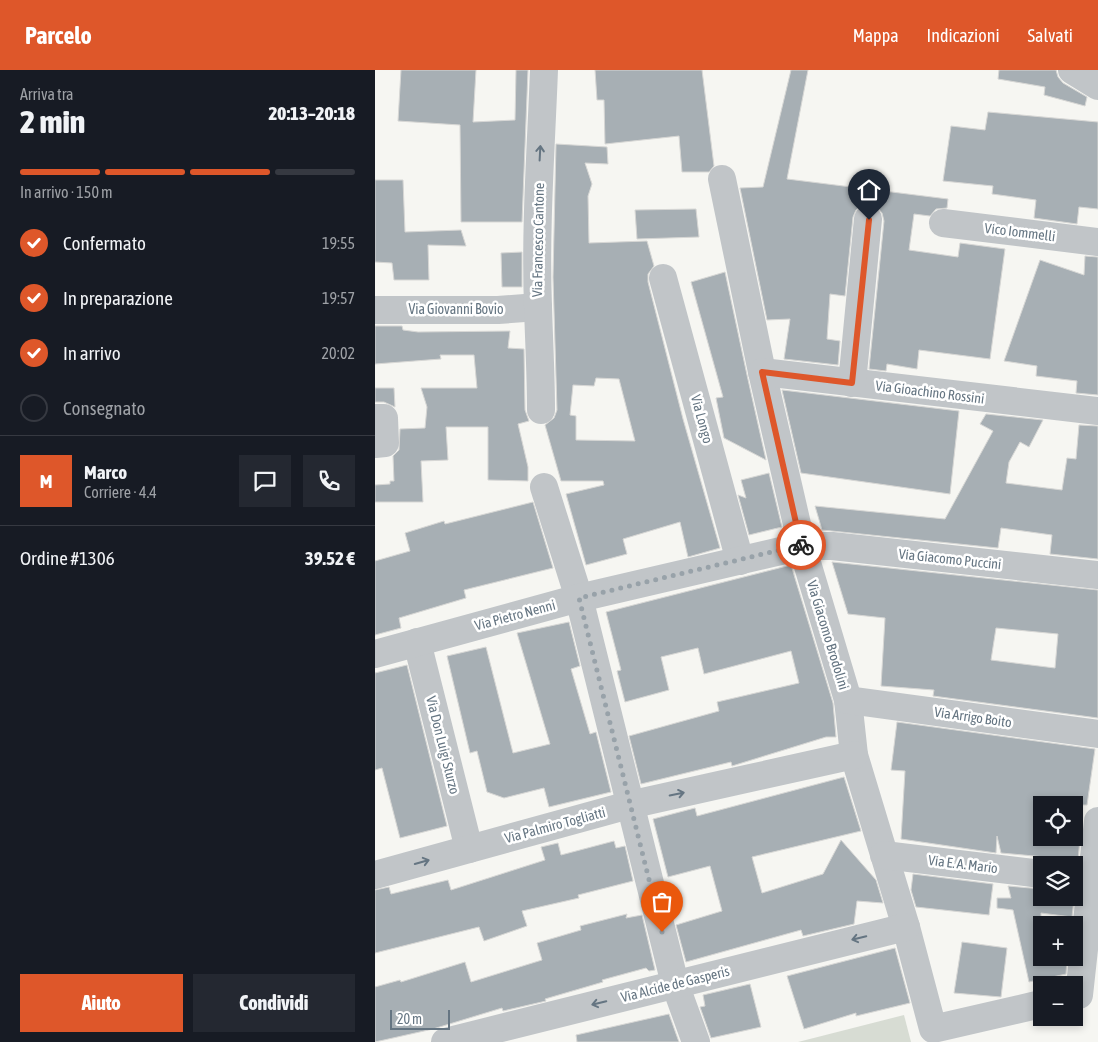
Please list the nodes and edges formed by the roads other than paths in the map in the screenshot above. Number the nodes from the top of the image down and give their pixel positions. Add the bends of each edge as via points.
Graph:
1 (544, 70) edge
2 (1072, 70) edge
3 (1098, 86) edge
4 (722, 179) dead end
5 (869, 220) dead end
6 (943, 223) dead end
7 (1098, 242) edge
8 (663, 278) dead end
9 (538, 307) junction
10 (375, 310) edge
11 (762, 372) junction
12 (852, 383) junction
13 (541, 410) dead end
14 (1098, 411) edge
15 (375, 418) edge
16 (375, 444) edge
17 (544, 486) dead end
18 (801, 546) junction
19 (740, 561) junction
20 (1098, 575) edge
21 (579, 598) junction
22 (417, 642) junction
23 (375, 654) edge
24 (848, 700) junction
25 (1098, 734) edge
26 (854, 755) junction
27 (629, 805) junction
28 (1098, 821) edge
29 (469, 849) junction
30 (884, 855) junction
31 (1033, 873) edge
32 (375, 875) edge
33 (1083, 879) edge
34 (906, 927) junction
35 (675, 984) junction
36 (1084, 994) edge
37 (1033, 1006) edge
38 (445, 1042) edge
39 (696, 1042) edge

9 -> 1 street, Via Francesco Cantone via 539,159
2 - 3 street
4 - 11 street, Via Giacomo Brodolini
5 - 12 street
6 - 7 street, Vico Iommelli
8 - 19 street, Via Longo
9 - 10 street, Via Giovanni Bovio
9 - 13 street, Via Francesco Cantone
11 - 12 street, Via Gioachino Rossini
11 - 18 street, Via Giacomo Brodolini
12 - 14 street, Via Gioachino Rossini
15 - 16 street via 384,418 385,443
17 - 21 street
18 - 19 street, Via Pietro Nenni
18 - 20 street, Via Giacomo Puccini via 832,546
18 - 24 street, Via Giacomo Brodolini
19 - 21 street, Via Pietro Nenni
21 - 22 street, Via Pietro Nenni
21 - 27 street
22 - 23 street, Via Pietro Nenni
22 - 29 street, Via Don Luigi Sturzo
24 - 25 street, Via Arrigo Boito
24 - 26 street, Via Giacomo Brodolini
27 -> 26 street, Via Palmiro Togliatti
26 - 30 street, Via Giacomo Brodolini
27 - 29 street, Via Palmiro Togliatti
27 - 35 street
28 - 33 street
32 -> 29 street, Via Palmiro Togliatti
30 - 31 street, Via E. A. Mario
30 - 34 street, Via Giacomo Brodolini
33 - 36 street
34 -> 35 street, Via Alcide de Gasperis
34 - 37 street, Via Giacomo Brodolini via 933,1029
35 -> 38 street, Via Alcide de Gasperis
35 - 39 street

